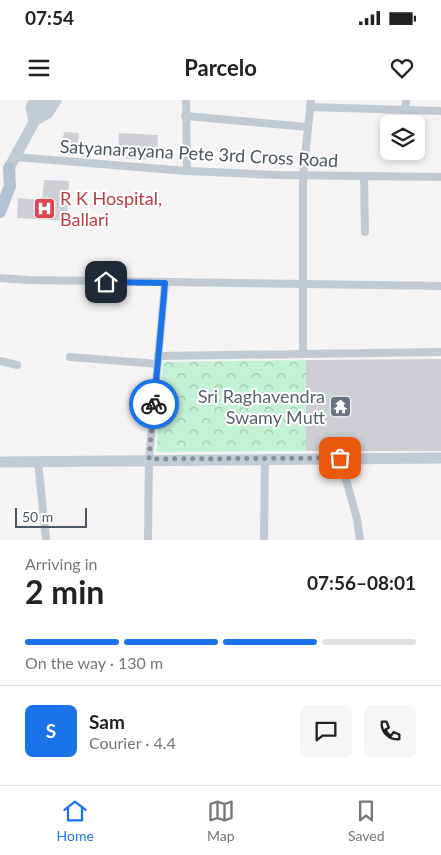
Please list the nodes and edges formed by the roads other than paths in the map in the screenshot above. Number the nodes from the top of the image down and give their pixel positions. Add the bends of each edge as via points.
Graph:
1 (35, 100) edge
2 (46, 100) edge
3 (56, 100) edge
4 (186, 100) edge
5 (406, 100) edge
6 (310, 104) edge
7 (405, 110) junction
8 (441, 111) edge
9 (185, 116) junction
10 (34, 121) junction
11 (308, 127) junction
12 (12, 162) junction
13 (187, 171) junction
14 (303, 176) junction
15 (364, 176) junction
16 (441, 177) edge
17 (0, 179) edge
18 (0, 212) edge
19 (365, 232) dead end
20 (0, 278) edge
21 (165, 283) junction
22 (304, 285) junction
23 (441, 286) edge
24 (441, 352) edge
25 (303, 354) junction
26 (70, 357) dead end
27 (158, 360) junction
28 (0, 362) edge
29 (17, 365) dead end
30 (264, 458) junction
31 (340, 458) junction
32 (441, 458) edge
33 (149, 459) junction
34 (38, 461) junction
35 (0, 462) edge
36 (46, 540) edge
37 (148, 540) edge
38 (264, 540) edge
39 (360, 540) edge

1 - 10 street via 31,108
2 - 10 street
3 - 10 street via 48,113
4 - 9 street
5 - 7 street
6 - 7 street
6 - 11 street
7 - 8 street
9 - 11 street
9 - 13 street
10 - 12 street
11 - 14 street
12 - 13 street, Satyanarayana Pete 3rd Cross Road
12 - 17 main road
12 - 18 main road via 10,186
13 - 14 street, Satyanarayana Pete 3rd Cross Road
14 - 15 street, Satyanarayana Pete 3rd Cross Road
14 - 22 street
15 - 16 street, Satyanarayana Pete 3rd Cross Road
15 - 19 street
20 - 21 street
21 - 22 street
21 - 27 street
22 - 23 street
22 - 25 street
24 - 25 street
25 - 27 street
26 - 27 street
27 - 33 street
28 - 29 street
30 - 31 street
30 - 33 street
30 - 38 street
31 - 32 street
31 - 39 street
33 - 34 street
33 - 37 street
34 - 35 street
34 - 36 street

